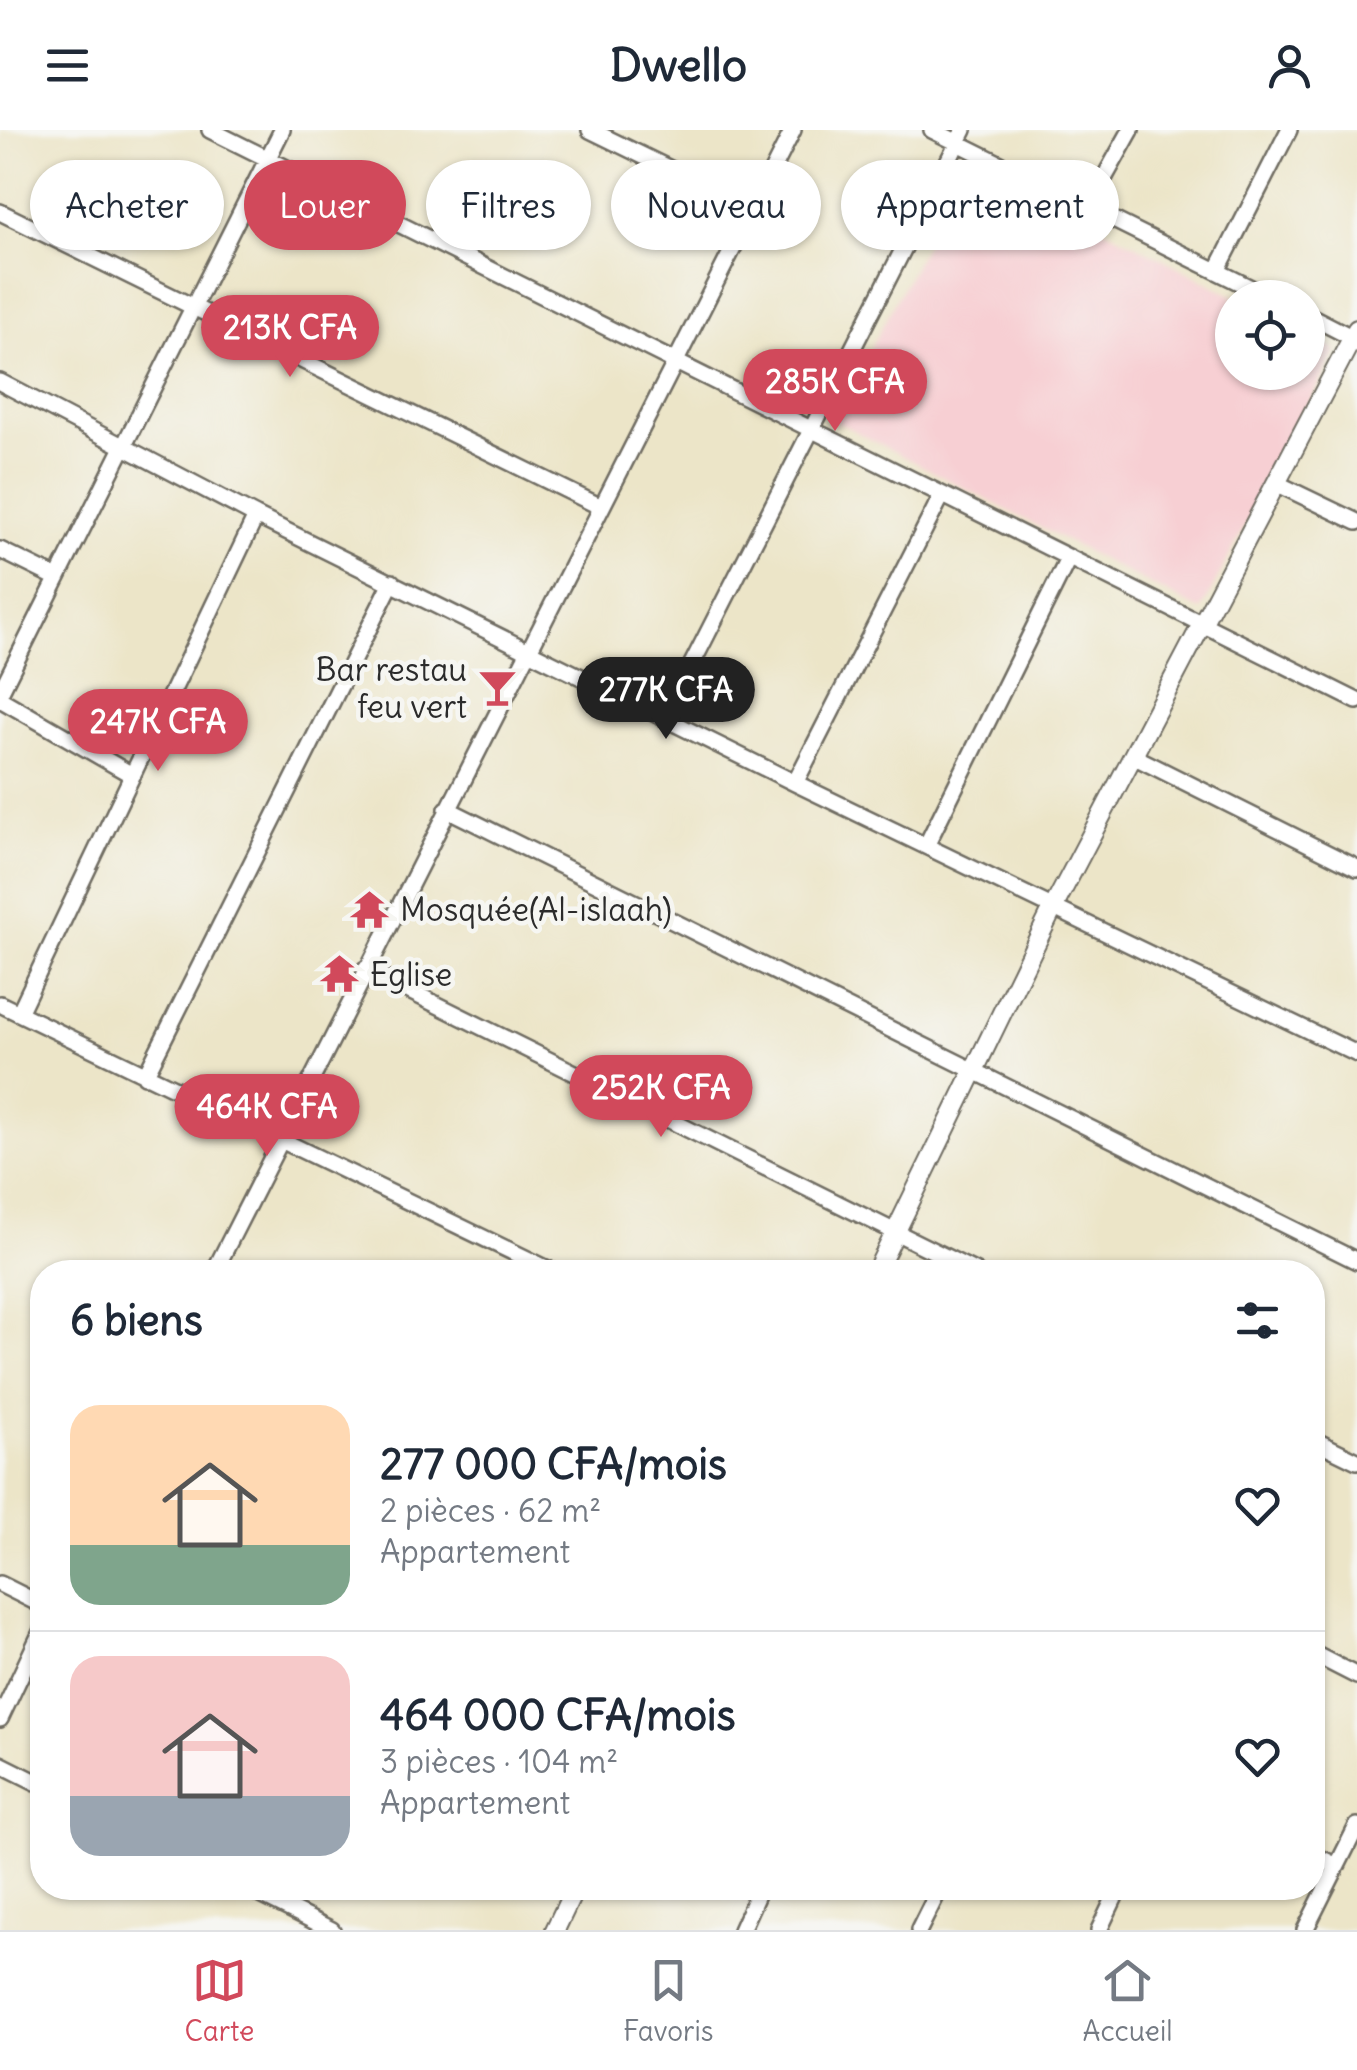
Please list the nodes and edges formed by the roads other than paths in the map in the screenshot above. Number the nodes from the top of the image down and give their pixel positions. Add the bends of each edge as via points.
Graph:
1 (210, 130) edge
2 (282, 130) edge
3 (590, 130) edge
4 (792, 130) edge
5 (932, 130) edge
6 (1131, 130) edge
7 (1289, 130) edge
8 (961, 136) edge
9 (267, 159) junction
10 (652, 160) edge
11 (777, 160) edge
12 (1004, 160) edge
13 (1114, 160) edge
14 (0, 212) edge
15 (1119, 222) edge
16 (731, 250) edge
17 (1217, 271) junction
18 (1235, 280) edge
19 (193, 307) junction
20 (1325, 322) edge
21 (1356, 335) edge
22 (674, 362) junction
23 (0, 382) edge
24 (811, 430) junction
25 (124, 446) junction
26 (1278, 484) junction
27 (942, 496) junction
28 (601, 506) junction
29 (256, 516) junction
30 (1357, 522) edge
31 (0, 550) edge
32 (1068, 558) junction
33 (57, 578) junction
34 (392, 582) junction
35 (1202, 625) junction
36 (528, 649) junction
37 (0, 696) edge
38 (1357, 701) edge
39 (665, 717) junction
40 (1133, 756) junction
41 (132, 775) junction
42 (795, 782) junction
43 (446, 809) junction
44 (926, 846) junction
45 (1357, 868) edge
46 (1053, 908) junction
47 (365, 969) junction
48 (0, 1004) edge
49 (19, 1013) junction
50 (1357, 1054) edge
51 (973, 1073) junction
52 (146, 1076) junction
53 (278, 1140) junction
54 (896, 1232) junction
55 (220, 1260) edge
56 (529, 1260) edge
57 (882, 1260) edge
58 (952, 1260) edge
59 (1357, 1261) edge
60 (1325, 1445) edge
61 (1357, 1460) edge
62 (0, 1584) edge
63 (30, 1599) edge
64 (30, 1655) edge
65 (1325, 1660) edge
66 (1357, 1676) edge
67 (0, 1719) edge
68 (0, 1764) edge
69 (30, 1779) edge
70 (1357, 1826) edge
71 (1325, 1860) edge
72 (1337, 1866) junction
73 (1325, 1891) edge
74 (271, 1900) edge
75 (569, 1900) edge
76 (755, 1900) edge
77 (934, 1900) edge
78 (1113, 1900) edge
79 (1321, 1900) edge
80 (332, 1930) edge
81 (554, 1930) edge
82 (741, 1930) edge
83 (919, 1930) edge
84 (1099, 1930) edge
85 (1306, 1930) edge

1 - 9 street
2 - 9 street
3 - 10 street
4 - 11 street
5 - 8 street
6 - 13 street
7 - 17 street
8 - 12 street
8 - 24 street
9 - 19 street
9 - 22 street
14 - 19 street
15 - 17 street
16 - 22 street
17 - 18 street
19 - 25 street
19 - 28 street
20 - 21 street
21 - 26 street
22 - 24 street
22 - 28 street
23 - 25 street
24 - 27 street
24 - 39 street
25 - 29 street
25 - 33 street
26 - 30 street
26 - 35 street
27 - 32 street
27 - 42 street
28 - 36 street
29 - 34 street
29 - 41 street
31 - 33 street
32 - 35 street
32 - 44 street
33 - 37 street
34 - 36 street
34 - 52 street
35 - 38 street
35 - 40 street
36 - 39 street
36 - 43 street
37 - 41 street
39 - 42 street
40 - 45 street
40 - 46 street
41 - 49 street
42 - 44 street
43 - 47 street
43 - 51 street
44 - 46 street
46 - 50 street
46 - 51 street
47 - 53 street
47 - 54 street
48 - 49 street
49 - 52 street
51 - 54 street
51 - 59 street
52 - 53 street
53 - 55 street
53 - 56 street
54 - 57 street
54 - 58 street
60 - 61 street
62 - 63 street
64 - 67 street
65 - 66 street
68 - 69 street
70 - 72 street
71 - 72 street
72 - 73 street
74 - 80 street
75 - 81 street
76 - 82 street
77 - 83 street
78 - 84 street
79 - 85 street

